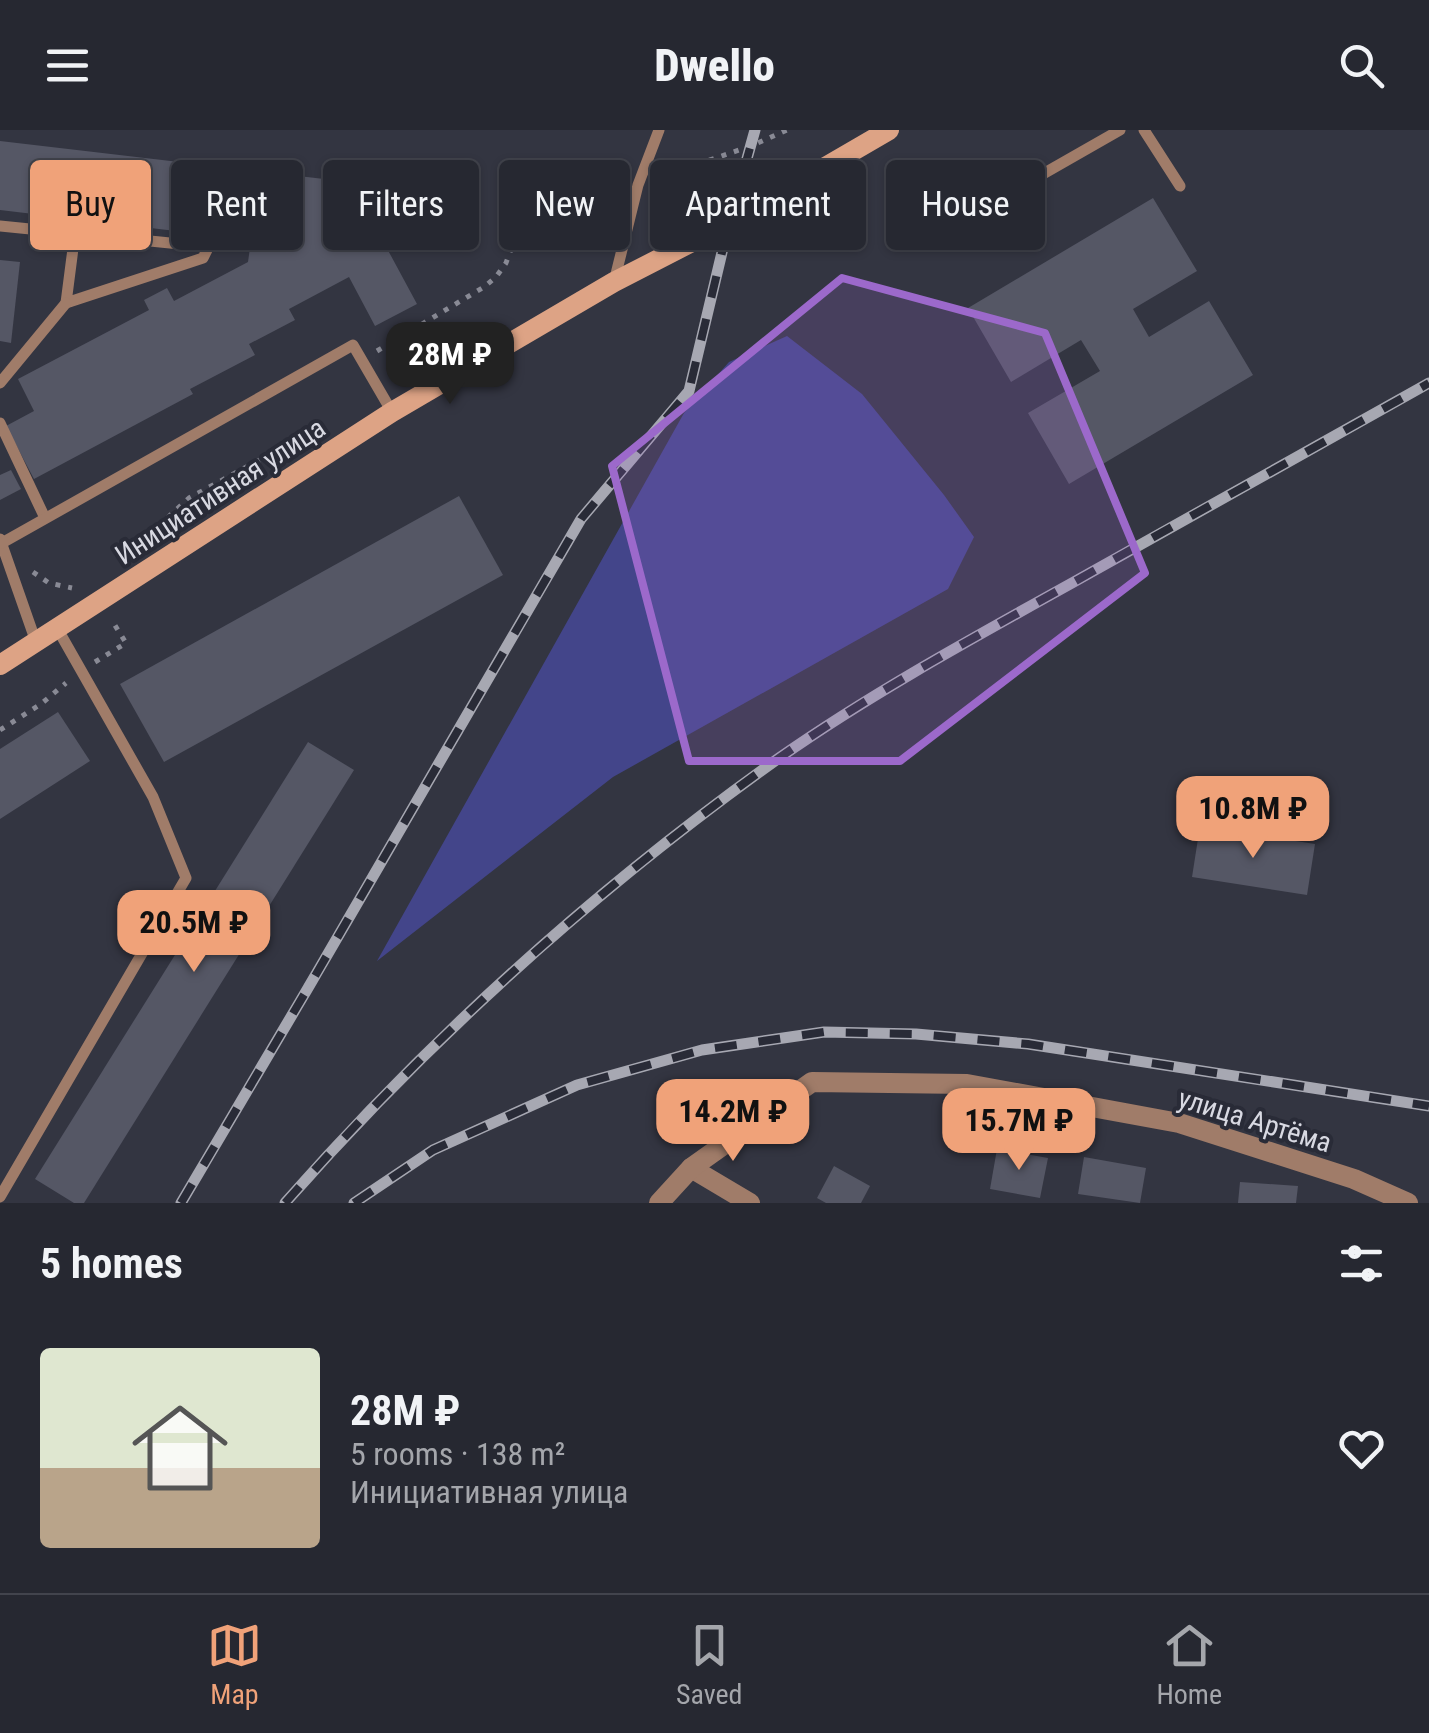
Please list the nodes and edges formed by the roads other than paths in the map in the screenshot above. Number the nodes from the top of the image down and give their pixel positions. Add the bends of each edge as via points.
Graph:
1 (659, 130) edge
2 (889, 130) edge
3 (1120, 130) edge
4 (1144, 130) edge
5 (1045, 173) edge
6 (1180, 186) dead end
7 (0, 226) edge
8 (30, 229) edge
9 (151, 241) edge
10 (73, 250) edge
11 (614, 282) junction
12 (66, 303) junction
13 (0, 383) edge
14 (392, 412) junction
15 (0, 423) edge
16 (45, 518) junction
17 (1, 541) edge
18 (57, 628) junction
19 (36, 642) junction
20 (0, 665) edge
21 (690, 1168) junction
22 (0, 1198) edge
23 (660, 1203) edge
24 (750, 1203) edge
25 (1408, 1203) edge

1 - 11 lane
2 - 11 main road, Инициативная улица
3 - 5 lane
4 - 6 lane
7 - 8 lane
9 - 12 lane via 207,250 203,258
10 - 12 lane
11 - 14 main road, Инициативная улица
12 - 13 lane
14 - 16 lane via 353,344
14 - 18 main road, Инициативная улица
15 - 16 lane
16 - 17 lane
17 - 19 lane
18 - 19 main road, Инициативная улица
18 - 22 lane via 153,797 186,878
19 - 20 main road, Инициативная улица
21 - 23 street, улица Артёма
21 - 24 street
21 - 25 street, улица Артёма via 812,1082 967,1084 1179,1123

